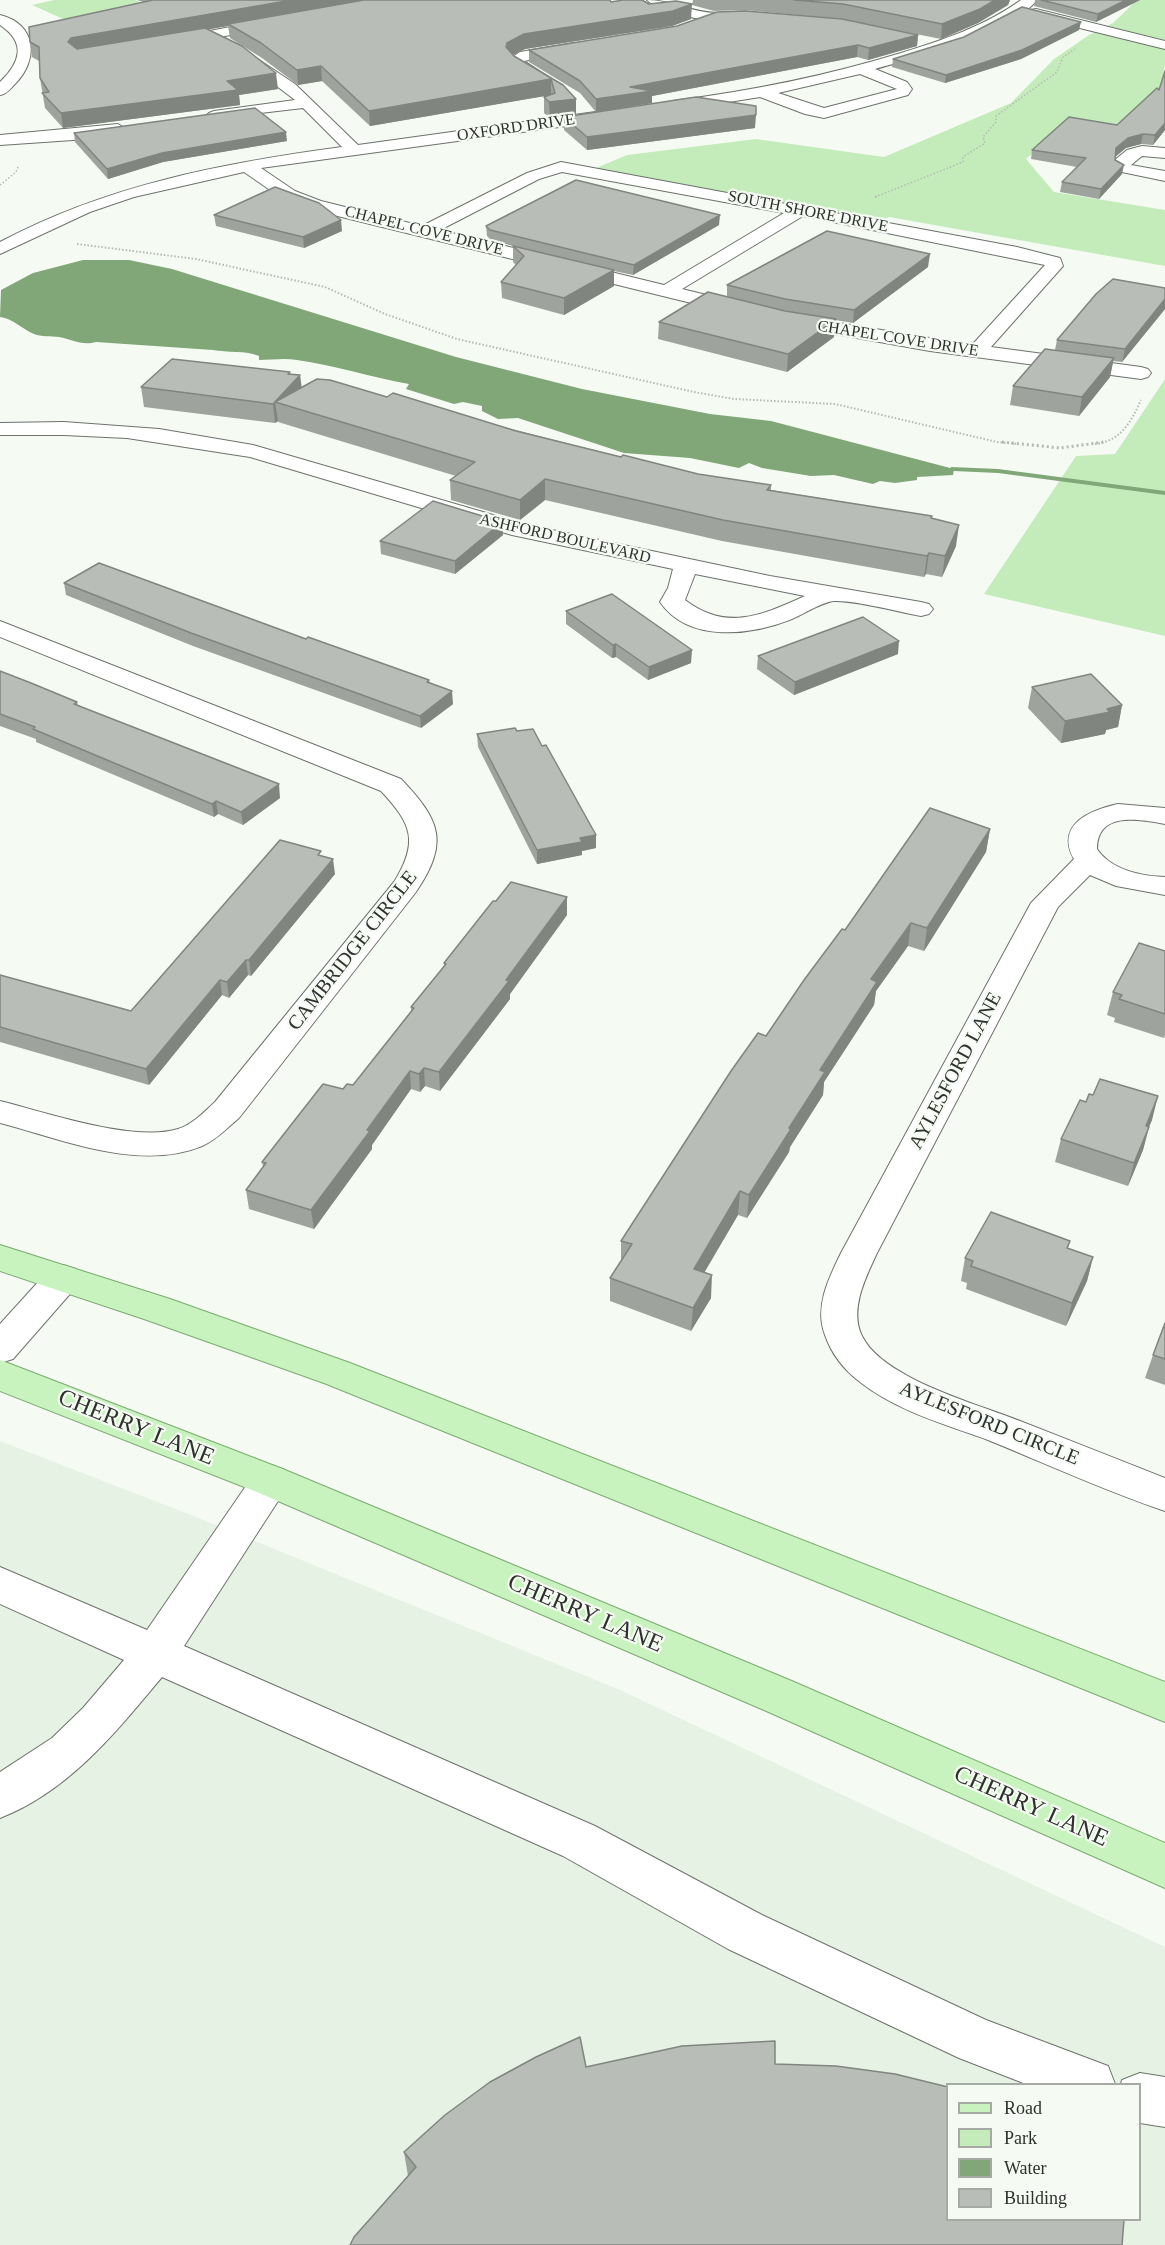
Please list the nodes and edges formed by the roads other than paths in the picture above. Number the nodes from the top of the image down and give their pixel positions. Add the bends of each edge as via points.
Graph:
1 (654, 0) edge
2 (1025, 4) edge
3 (714, 17) junction
4 (767, 17) edge
5 (0, 19) edge
6 (287, 21) edge
7 (693, 26) edge
8 (208, 35) junction
9 (912, 38) edge
10 (154, 45) edge
11 (593, 45) edge
12 (940, 45) junction
13 (1165, 45) edge
14 (25, 47) junction
15 (8, 49) dead end
16 (861, 69) junction
17 (0, 91) edge
18 (563, 91) edge
19 (762, 92) junction
20 (579, 101) dead end
21 (307, 102) junction
22 (660, 108) edge
23 (625, 113) edge
24 (202, 117) edge
25 (589, 118) junction
26 (133, 127) edge
27 (0, 140) edge
28 (354, 150) junction
29 (1165, 153) edge
30 (247, 166) junction
31 (1165, 176) edge
32 (801, 210) junction
33 (425, 231) junction
34 (0, 249) edge
35 (668, 290) junction
36 (754, 313) edge
37 (774, 317) edge
38 (977, 351) junction
39 (1141, 373) road end
40 (0, 429) edge
41 (685, 566) junction
42 (829, 594) junction
43 (921, 609) dead end
44 (0, 628) edge
45 (1165, 816) edge
46 (1090, 859) junction
47 (1165, 886) edge
48 (1056, 892) junction
49 (1165, 898) edge
50 (0, 1112) edge
51 (859, 1253) joint
52 (0, 1257) edge
53 (63, 1278) junction
54 (0, 1349) edge
55 (0, 1375) edge
56 (271, 1481) junction
57 (1165, 1495) edge
58 (0, 1585) edge
59 (156, 1653) junction
60 (1165, 1702) edge
61 (0, 1797) edge
62 (1165, 1866) edge
63 (1085, 2083) edge
64 (1141, 2098) edge
65 (1165, 2102) edge

1 - 3 street
2 - 12 street via 989,25
2 - 13 street
3 - 4 street
3 - 7 street
5 - 14 street via 12,26
6 - 8 street
8 - 10 street
8 - 21 street via 250,56
9 - 12 street
11 - 18 street via 525,55 515,60
12 - 16 street
14 - 15 street
14 - 17 street via 22,67
16 - 19 street
16 - 19 street via 905,89 824,113
19 - 22 street
20 - 25 street
21 - 24 street
21 - 28 street
23 - 25 street, OXFORD DRIVE
25 - 28 street, OXFORD DRIVE
26 - 27 street
28 - 30 street, OXFORD DRIVE
29 - 31 street via 1141,150 1122,162 1123,168
30 - 33 street, CHAPEL COVE DRIVE via 297,199
30 - 34 street, OXFORD DRIVE via 124,194 25,234
32 - 33 street, SOUTH SHORE DRIVE via 556,168
32 - 35 street
32 - 38 street, SOUTH SHORE DRIVE via 1053,261 1054,266
33 - 35 street, CHAPEL COVE DRIVE
35 - 36 street, CHAPEL COVE DRIVE
37 - 38 street, CHAPEL COVE DRIVE
38 - 39 street, CHAPEL COVE DRIVE
40 - 41 street, ASHFORD BOULEVARD via 128,431 253,451 520,530
41 - 42 street, ASHFORD BOULEVARD
41 - 42 street via 672,602 696,619 724,625 765,622
42 - 43 street, ASHFORD BOULEVARD
44 - 50 street, CAMBRIDGE CIRCLE via 391,785 418,814 425,837 425,852 417,870 361,946 227,1110 203,1131 174,1142 150,1144
45 - 46 street via 1143,812 1102,817 1090,825 1083,838
46 - 47 street via 1119,878
46 - 48 street, AYLESFORD LANE
48 - 49 street via 1087,882
48 - 51 street, AYLESFORD LANE via 1036,922
51 - 57 street, AYLESFORD CIRCLE via 844,1285 839,1319 843,1336 863,1365 935,1405
52 - 53 main road
53 - 54 street
53 - 60 main road via 337,1372
55 - 56 main road, CHERRY LANE
56 - 59 street
56 - 62 main road, CHERRY LANE via 779,1696
58 - 59 street
59 - 61 street via 68,1752
59 - 63 street via 579,1841 744,1932 976,2041
64 - 65 street

